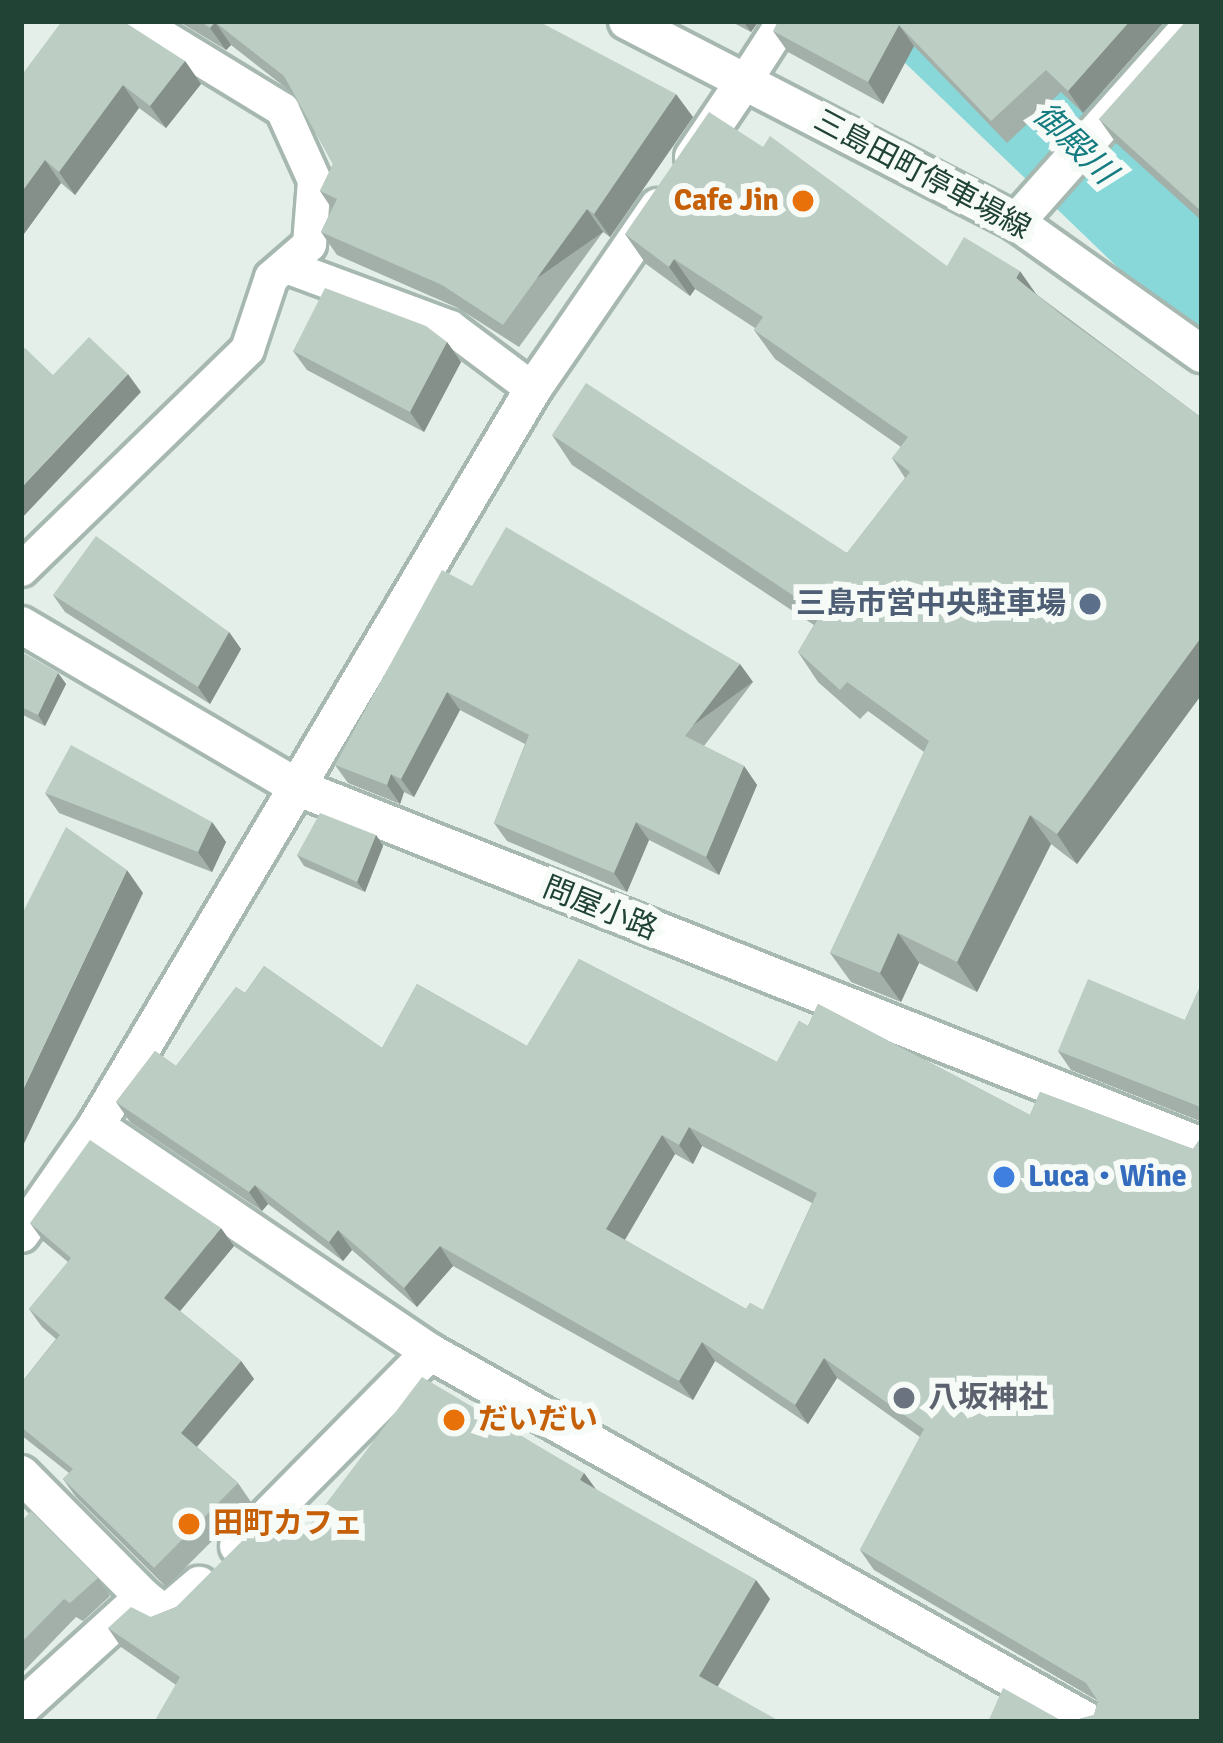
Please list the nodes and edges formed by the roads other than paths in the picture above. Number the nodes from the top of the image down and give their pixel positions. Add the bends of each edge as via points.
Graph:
1 (138, 21) edge
2 (627, 21) edge
3 (783, 21) edge
4 (1195, 21) edge
5 (745, 80) junction
6 (1016, 222) junction
7 (286, 266) junction
8 (1202, 354) edge
9 (533, 388) junction
10 (21, 568) edge
11 (21, 625) edge
12 (299, 788) junction
13 (96, 1126) junction
14 (1202, 1146) edge
15 (21, 1234) edge
16 (430, 1352) junction
17 (21, 1474) edge
18 (142, 1597) junction
19 (21, 1708) edge
20 (1089, 1722) edge

1 - 7 lane via 263,91 295,128 314,179 315,216 309,244
2 - 5 street, 三島田町停車場線
3 - 5 lane
4 - 6 street
5 - 6 street, 三島田町停車場線
5 - 9 street
6 - 8 street, 三島田町停車場線
7 - 9 lane via 450,327
7 - 10 lane via 271,277 247,349
9 - 12 street
11 - 12 street, 問屋小路
12 - 13 street
12 - 14 street, 問屋小路
13 - 15 street
13 - 16 street
16 - 18 street via 178,1607 165,1614
16 - 20 street
17 - 18 street
18 - 19 street

